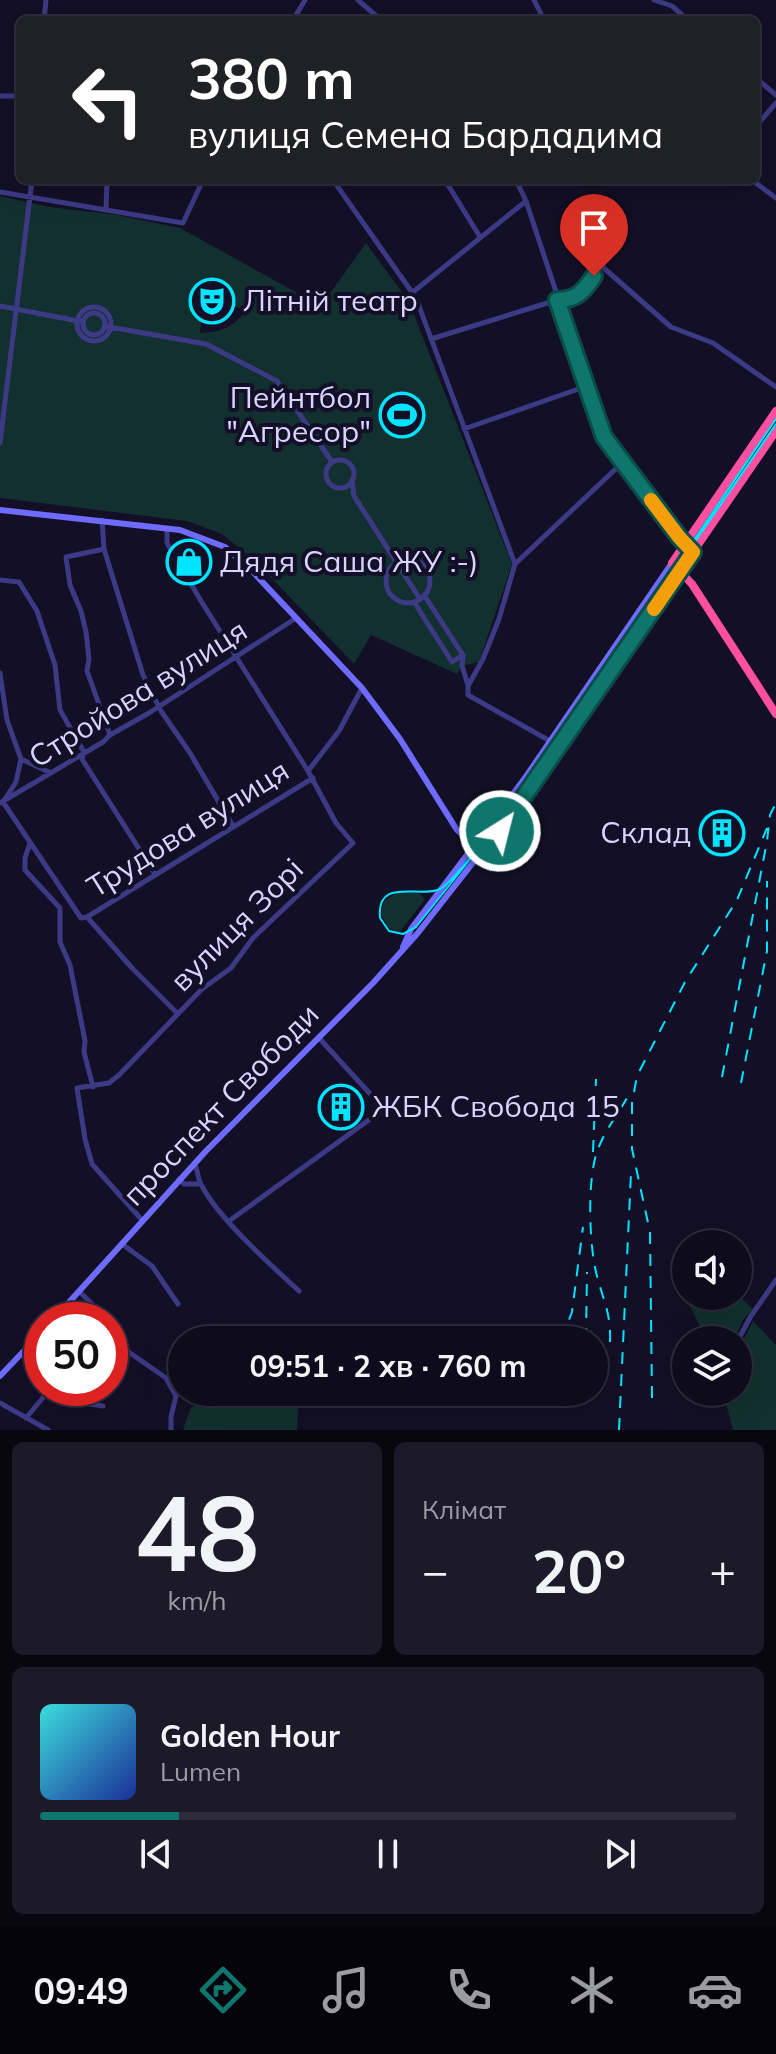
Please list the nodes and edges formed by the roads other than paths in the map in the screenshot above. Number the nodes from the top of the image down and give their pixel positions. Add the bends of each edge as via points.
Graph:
1 (358, 0) edge
2 (365, 0) edge
3 (654, 0) edge
4 (369, 9) junction
5 (377, 16) edge
6 (683, 16) edge
7 (760, 81) edge
8 (776, 95) edge
9 (776, 103) edge
10 (760, 121) edge
11 (32, 184) edge
12 (107, 184) edge
13 (201, 184) edge
14 (336, 184) edge
15 (447, 184) edge
16 (519, 184) edge
17 (757, 184) edge
18 (0, 192) edge
19 (30, 198) junction
20 (776, 198) edge
21 (526, 201) junction
22 (106, 208) junction
23 (480, 237) junction
24 (413, 292) junction
25 (557, 300) junction
26 (0, 302) edge
27 (16, 310) junction
28 (80, 321) junction
29 (107, 326) junction
30 (431, 339) junction
31 (587, 386) junction
32 (776, 387) edge
33 (282, 389) dead end
34 (290, 400) dead end
35 (776, 411) edge
36 (464, 429) junction
37 (776, 431) edge
38 (0, 443) edge
39 (332, 462) junction
40 (623, 462) junction
41 (352, 480) junction
42 (340, 487) junction
43 (354, 496) junction
44 (0, 510) edge
45 (102, 520) junction
46 (167, 528) junction
47 (685, 544) junction
48 (104, 549) junction
49 (693, 552) junction
50 (390, 553) junction
51 (407, 558) junction
52 (396, 562) junction
53 (672, 563) junction
54 (515, 564) junction
55 (388, 570) junction
56 (680, 571) junction
57 (0, 580) edge
58 (419, 599) junction
59 (297, 617) junction
60 (452, 638) junction
61 (441, 645) junction
62 (463, 655) junction
63 (236, 657) junction
64 (452, 662) junction
65 (462, 666) junction
66 (0, 673) edge
67 (468, 686) junction
68 (362, 688) junction
69 (159, 705) junction
70 (776, 714) edge
71 (110, 735) junction
72 (550, 741) junction
73 (84, 752) junction
74 (21, 759) junction
75 (308, 771) junction
76 (49, 772) junction
77 (313, 778) junction
78 (1, 802) edge
79 (233, 826) junction
80 (30, 843) junction
81 (474, 845) junction
82 (483, 852) junction
83 (155, 874) junction
84 (60, 908) junction
85 (76, 912) junction
86 (87, 917) junction
87 (399, 954) junction
88 (178, 1014) junction
89 (319, 1038) junction
90 (93, 1087) junction
91 (194, 1164) junction
92 (179, 1179) junction
93 (200, 1184) junction
94 (142, 1220) junction
95 (229, 1221) junction
96 (121, 1243) junction
97 (776, 1280) edge
98 (79, 1291) junction
99 (299, 1291) dead end
100 (69, 1302) edge
101 (90, 1302) edge
102 (178, 1304) dead end
103 (746, 1326) edge
104 (24, 1351) edge
105 (128, 1352) edge
106 (0, 1376) edge
107 (0, 1403) edge
108 (36, 1406) edge
109 (26, 1418) junction
110 (48, 1430) edge
111 (171, 1430) edge

1 - 4 street
2 - 4 street
3 - 6 street
4 - 5 street
7 - 8 street
9 - 10 street
11 - 19 street
12 - 22 street
13 - 22 street via 183,223
14 - 24 street
15 - 23 street
16 - 21 street
17 - 20 street
18 - 19 street
19 - 22 street
19 - 27 street
21 - 23 street
21 - 25 street
23 - 24 street
24 - 30 street
25 - 30 street
25 - 31 street
25 - 32 street via 583,292 598,263 671,327 713,343
26 - 27 street
27 - 28 street
27 - 38 street
28 - 29 street via 96,310
28 - 29 street via 91,338
29 - 33 street via 206,344 277,381
30 - 36 street
31 - 36 street
31 - 40 street via 604,437
34 - 39 street
35 - 47 highway, проспект Свободи
36 - 54 street
37 - 49 highway, проспект Свободи
39 - 41 street via 349,463
39 - 42 street via 327,478
40 - 47 street
40 - 54 street
41 - 42 street
41 - 43 street
42 - 43 street
43 - 50 street
44 - 45 main road
45 - 46 main road
45 - 48 street
46 - 59 main road via 225,547
46 - 63 street via 167,543
47 - 49 street
47 - 53 highway, проспект Свободи
48 - 69 street via 143,675
48 - 71 street via 66,557 86,632 87,671
49 - 56 highway, проспект Свободи
50 - 51 street
50 - 52 street
50 - 55 street
51 - 52 street
51 - 58 street via 427,569 430,585
52 - 55 street
52 - 58 street
53 - 56 highway
53 - 72 main road, проспект Свободи
54 - 67 street via 499,619
55 - 58 street via 389,592 403,602
56 - 70 highway
56 - 82 main road, проспект Свободи
57 - 73 street via 19,582 37,611 55,665 60,710
58 - 60 street
58 - 61 street
59 - 63 street, Стройова вулиця
59 - 68 main road
60 - 61 street
60 - 62 street
61 - 64 street
62 - 64 street
62 - 65 street
63 - 69 street, Стройова вулиця
63 - 75 street
64 - 65 street
65 - 67 street
66 - 74 street via 7,720
67 - 72 street via 474,701
68 - 75 street, Трудова вулиця via 339,731
68 - 81 main road via 457,830
69 - 71 street, Стройова вулиця
69 - 79 street
71 - 73 street, Стройова вулиця
72 - 81 main road, проспект Свободи
73 - 76 street, Стройова вулиця
73 - 83 street via 82,759
74 - 76 street
74 - 78 street via 16,782
75 - 77 street
76 - 78 street, Стройова вулиця
77 - 79 street, Трудова вулиця
77 - 88 street, вулиця Зорі via 353,843 253,938 231,968
78 - 80 street
79 - 83 street, Трудова вулиця
80 - 84 street via 25,870
80 - 85 street
81 - 82 main road
81 - 87 main road, проспект Свободи via 411,929
82 - 87 main road, проспект Свободи
83 - 86 street, Трудова вулиця
84 - 85 street
84 - 90 street via 60,942 70,965
85 - 86 street
86 - 88 street
87 - 89 main road, проспект Свободи
88 - 90 street, вулиця Зорі via 119,1075
89 - 91 main road, проспект Свободи
89 - 95 street via 384,1109
90 - 94 street, вулиця Зорі via 77,1088 92,1164
91 - 92 main road, проспект Свободи
91 - 93 street
92 - 93 street
92 - 94 main road, проспект Свободи
93 - 95 street
94 - 96 main road, проспект Свободи
95 - 99 street
96 - 98 main road, проспект Свободи
96 - 102 street via 152,1266
97 - 103 street
98 - 100 main road, проспект Свободи
98 - 101 street
104 - 106 main road
105 - 111 street via 166,1378 176,1396
107 - 109 street
108 - 109 street
109 - 110 street

